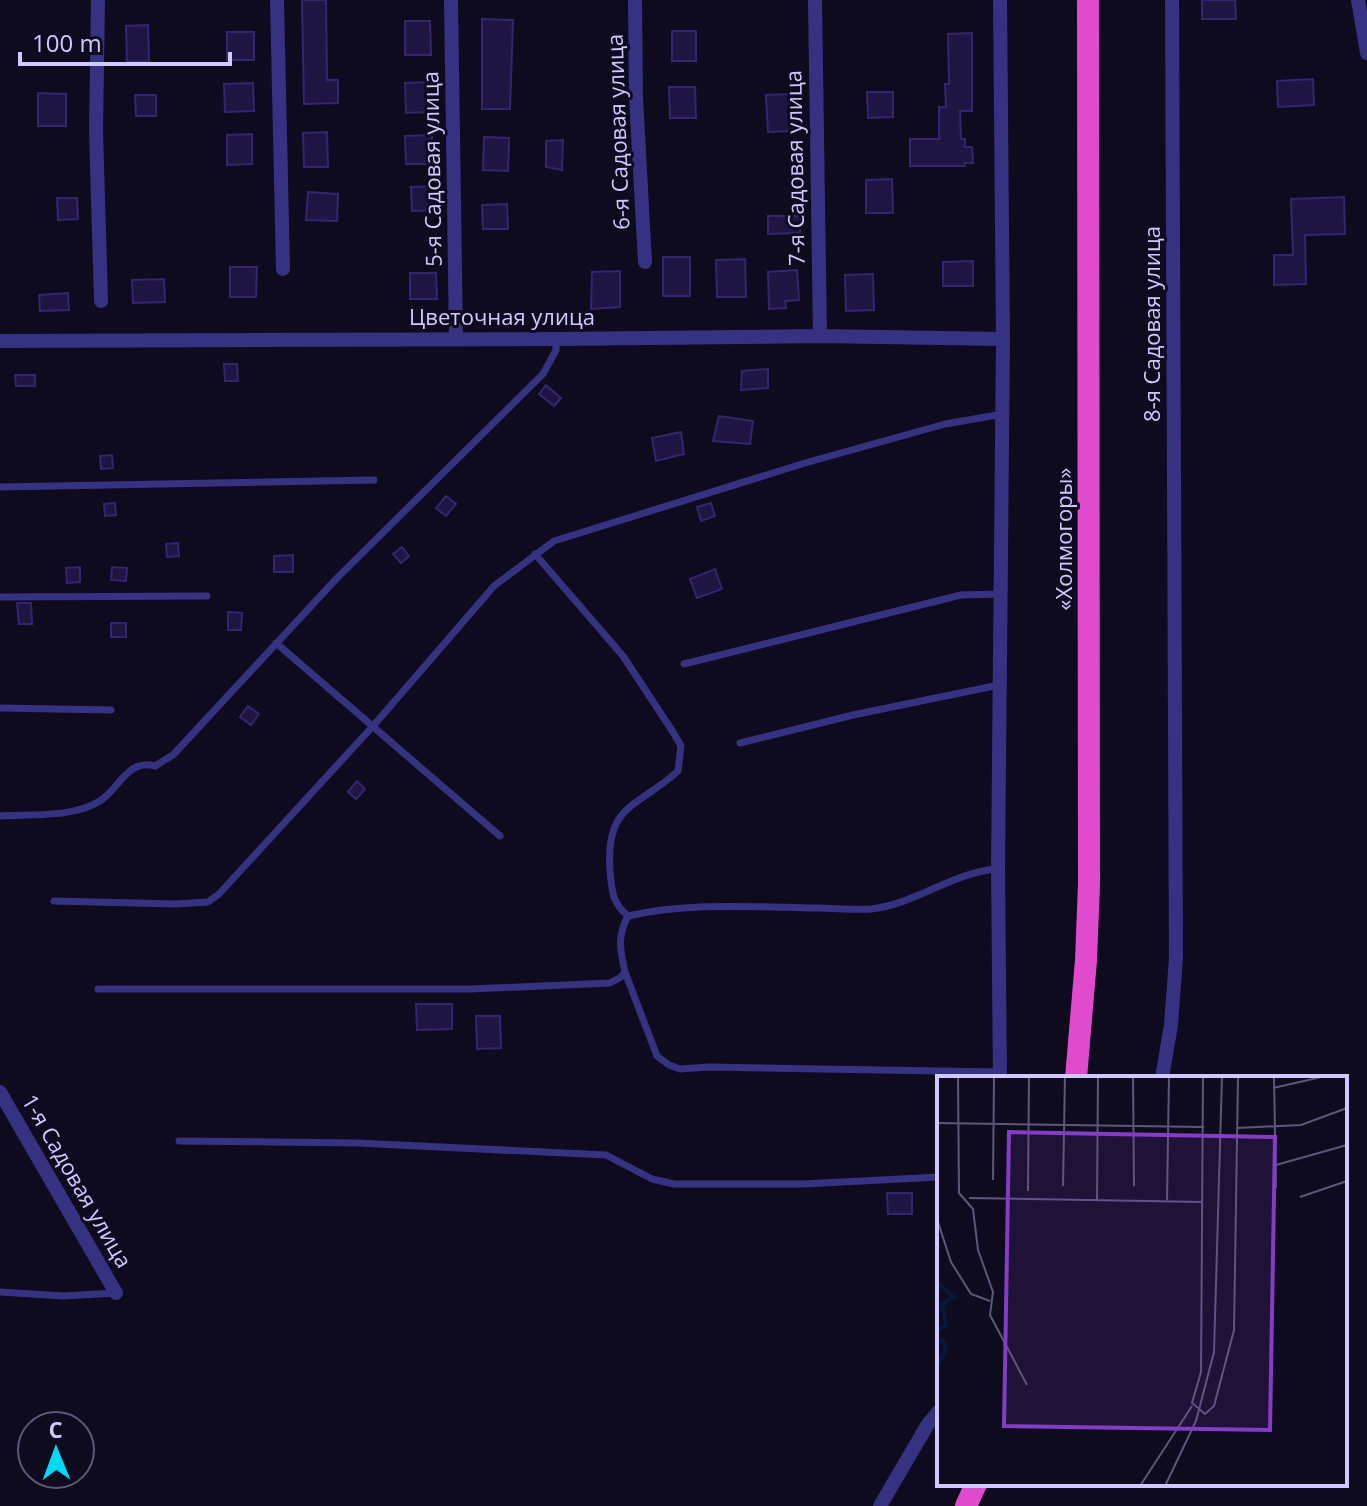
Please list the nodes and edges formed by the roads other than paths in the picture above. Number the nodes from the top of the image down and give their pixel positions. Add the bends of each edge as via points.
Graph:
1 (98, 0) edge
2 (277, 0) edge
3 (451, 0) edge
4 (635, 0) edge
5 (815, 0) edge
6 (1000, 0) edge
7 (1088, 0) edge
8 (1172, 0) edge
9 (1358, 0) edge
10 (1367, 53) edge
11 (645, 262) dead end
12 (283, 269) dead end
13 (101, 301) dead end
14 (820, 336) junction
15 (456, 338) junction
16 (556, 339) junction
17 (1003, 339) junction
18 (0, 341) edge
19 (1003, 414) junction
20 (374, 480) dead end
21 (0, 487) edge
22 (535, 554) junction
23 (1001, 594) junction
24 (207, 596) dead end
25 (0, 597) edge
26 (276, 643) junction
27 (684, 664) dead end
28 (1001, 685) junction
29 (0, 708) edge
30 (111, 710) dead end
31 (374, 725) junction
32 (740, 743) dead end
33 (0, 816) edge
34 (500, 836) dead end
35 (998, 869) junction
36 (54, 901) dead end
37 (628, 916) junction
38 (625, 972) junction
39 (98, 989) dead end
40 (1000, 1075) edge
41 (1076, 1076) edge
42 (1162, 1076) edge
43 (0, 1092) edge
44 (179, 1141) dead end
45 (937, 1177) edge
46 (0, 1292) edge
47 (116, 1293) joint
48 (937, 1413) edge
49 (976, 1486) edge
50 (880, 1506) edge
51 (967, 1506) edge

1 - 13 street
2 - 12 street
3 - 15 street, 5-я Садовая улица
4 - 11 street, 6-я Садовая улица
5 - 14 street, 7-я Садовая улица
6 - 17 street
7 - 41 highway, «Холмогоры» via 1090,870
8 - 42 street, 8-я Садовая улица via 1176,958
9 - 10 street
14 - 16 street, Цветочная улица
14 - 17 street, Цветочная улица
15 - 16 street, Цветочная улица
15 - 18 street, Цветочная улица
16 - 26 lane via 543,374
17 - 19 street
19 - 22 lane via 945,424 805,463 594,527
19 - 23 street
20 - 21 lane
22 - 31 lane via 494,586
22 - 37 lane via 623,656 681,746 678,771 638,799 611,831 612,896
23 - 27 lane via 961,595
23 - 28 street
24 - 25 lane
26 - 31 lane
26 - 33 lane via 163,762 137,765 104,799 74,811
28 - 32 lane
28 - 35 street
29 - 30 lane
31 - 34 lane
31 - 36 lane via 208,902
35 - 37 lane via 968,874 905,903 870,909 654,909
35 - 40 street
37 - 38 lane via 620,929 619,947
38 - 39 lane via 610,983 471,989
38 - 40 lane via 657,1056 680,1069
43 - 47 street, 1-я Садовая улица
44 - 45 lane via 606,1155 652,1179 674,1184
46 - 47 lane
48 - 50 street
49 - 51 highway

